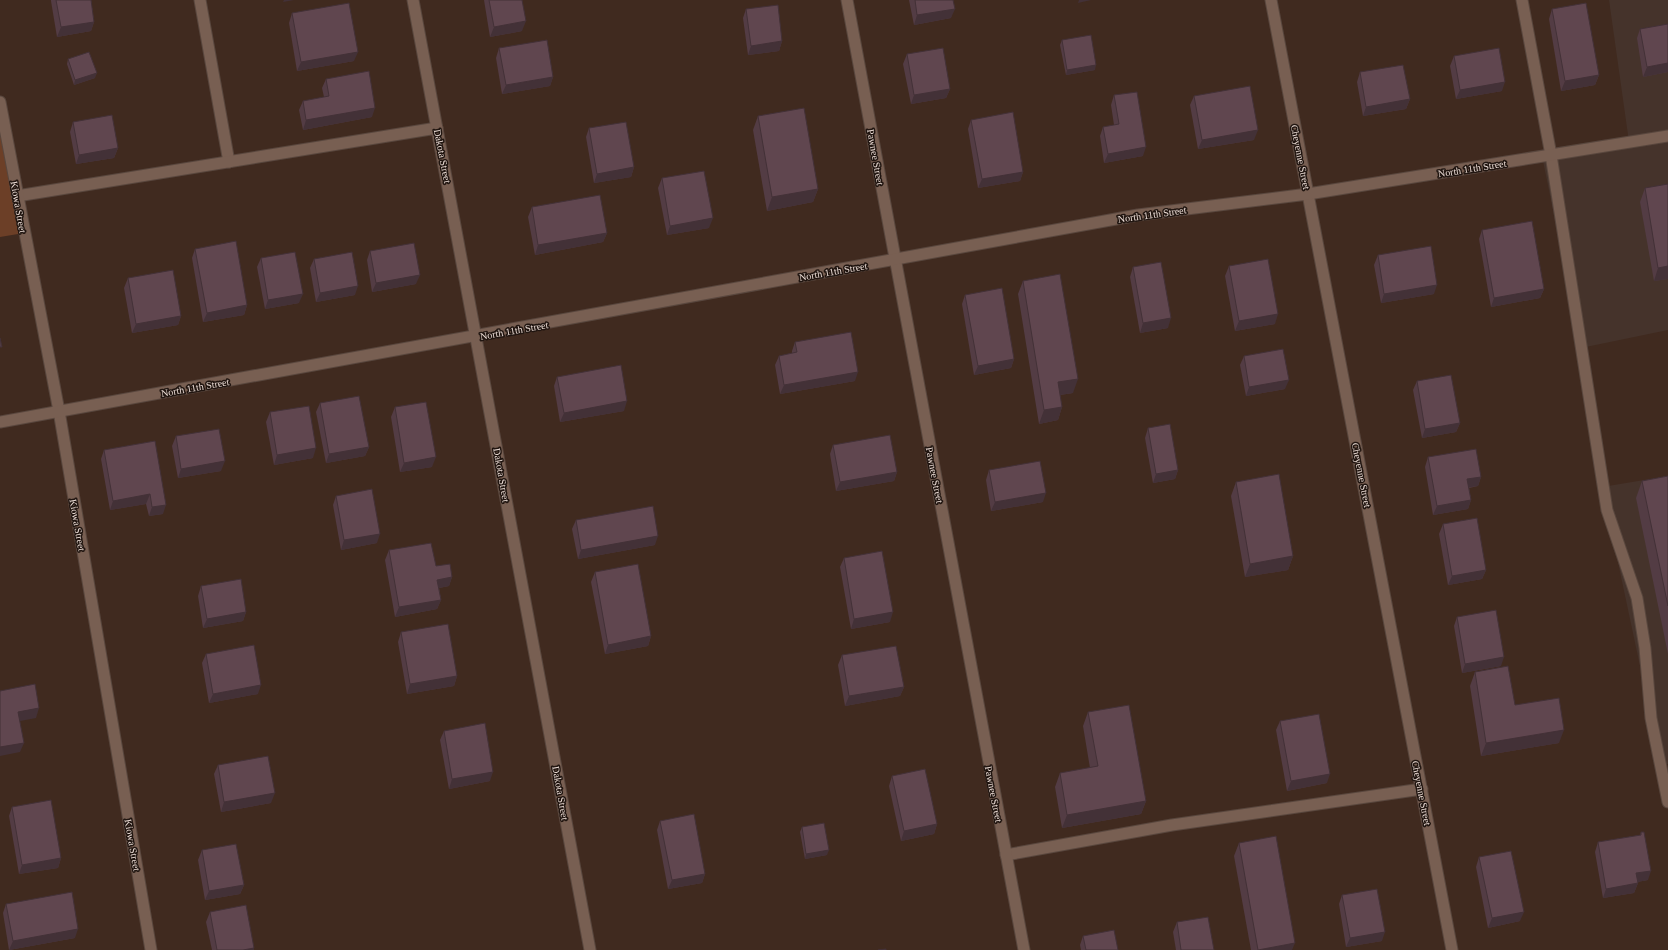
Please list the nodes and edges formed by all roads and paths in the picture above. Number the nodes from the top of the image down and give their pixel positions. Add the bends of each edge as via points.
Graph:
1 (200, 0) edge
2 (413, 0) edge
3 (847, 0) edge
4 (1271, 0) edge
5 (1522, 0) edge
6 (0, 102) edge
7 (437, 128) junction
8 (1668, 136) edge
9 (1551, 155) junction
10 (229, 162) junction
11 (1308, 194) junction
12 (17, 196) junction
13 (894, 260) junction
14 (477, 336) junction
15 (59, 411) junction
16 (0, 422) edge
17 (1422, 789) junction
18 (1668, 802) edge
19 (1006, 855) junction
20 (152, 950) edge
21 (590, 950) edge
22 (1024, 950) edge
23 (1452, 950) edge

1 - 10 street
2 - 7 street, Dakota Street
3 - 13 street, Pawnee Street
4 - 11 street, Cheyenne Street
5 - 9 street
6 - 12 street, Kiowa Street
7 - 10 street
7 - 14 street, Dakota Street
8 - 9 street, North 11th Street
9 - 11 street, North 11th Street
9 - 18 street via 1607,510 1637,598 1645,648 1651,718
10 - 12 street
11 - 13 street, North 11th Street via 1138,215
11 - 17 street, Cheyenne Street
12 - 15 street, Kiowa Street
13 - 14 street, North 11th Street
13 - 19 street, Pawnee Street
14 - 15 street, North 11th Street
14 - 21 street, Dakota Street
15 - 16 street, North 11th Street
15 - 20 street, Kiowa Street
17 - 19 street via 1172,825
17 - 23 street, Cheyenne Street
19 - 22 street, Pawnee Street

